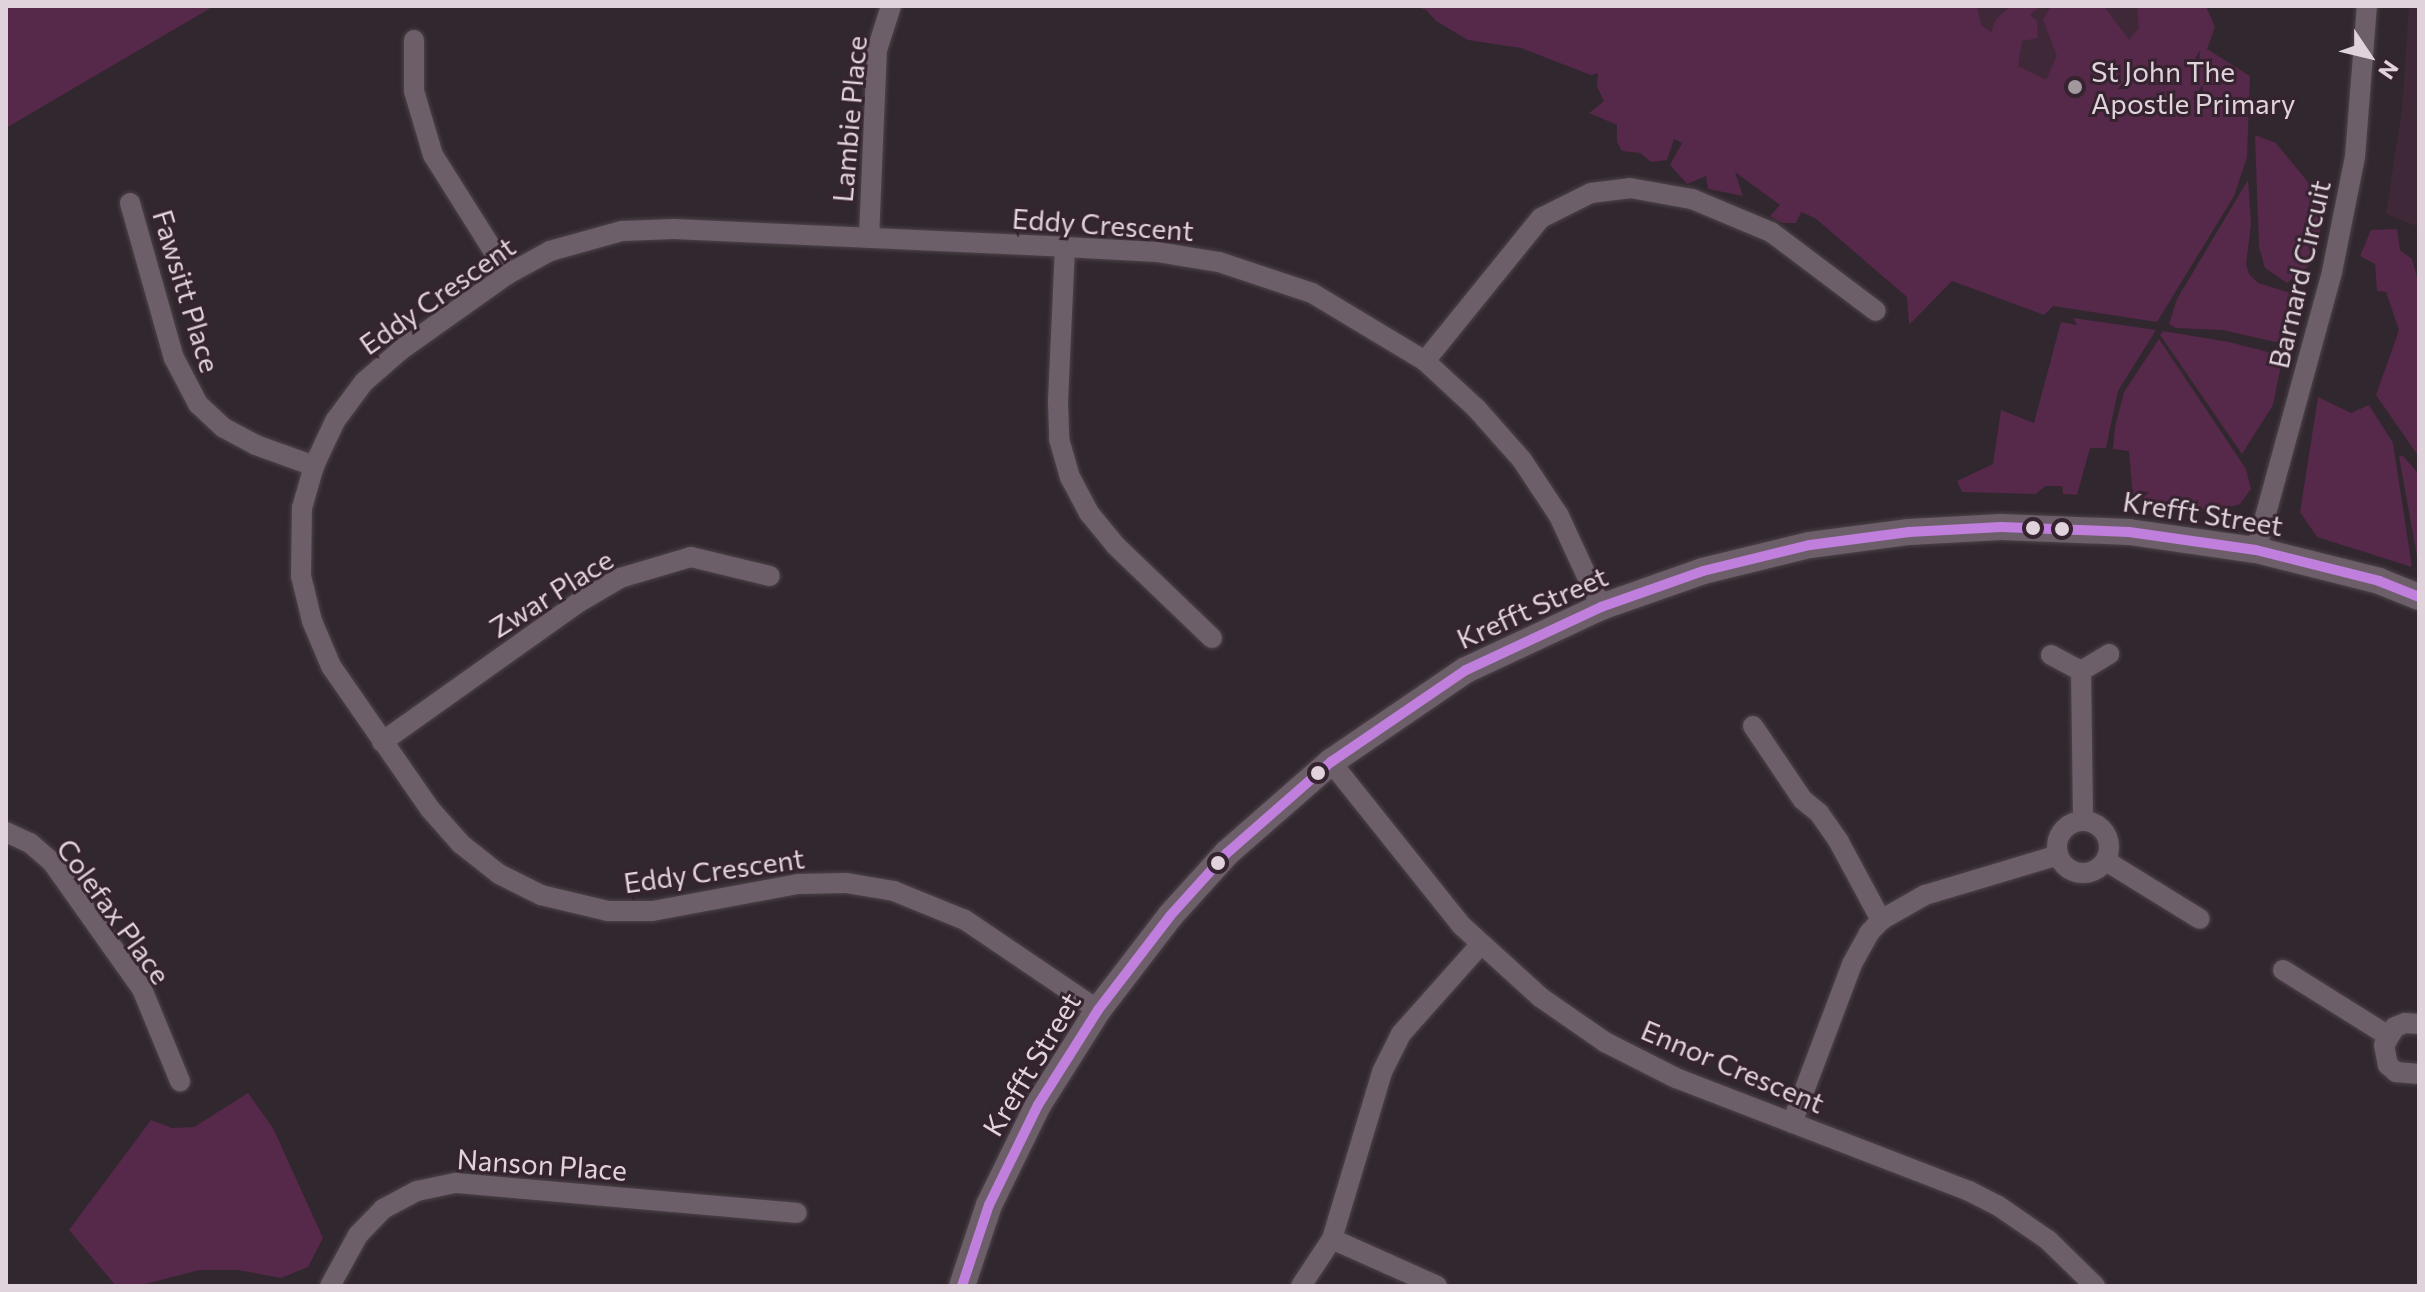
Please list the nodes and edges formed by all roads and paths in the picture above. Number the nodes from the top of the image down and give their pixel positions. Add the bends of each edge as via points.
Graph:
1 (891, 6) edge
2 (2367, 6) edge
3 (414, 40) dead end
4 (130, 203) dead end
5 (869, 238) junction
6 (1065, 247) junction
7 (508, 274) junction
8 (1876, 311) dead end
9 (1425, 361) junction
10 (314, 466) junction
11 (2256, 550) junction
12 (770, 576) dead end
13 (2419, 597) edge
14 (1601, 607) junction
15 (1212, 638) dead end
16 (2109, 654) dead end
17 (2051, 655) dead end
18 (2081, 671) junction
19 (1753, 726) dead end
20 (382, 742) junction
21 (1331, 762) junction
22 (2083, 821) junction
23 (6, 832) edge
24 (2058, 855) junction
25 (2106, 861) junction
26 (2200, 919) dead end
27 (1881, 920) junction
28 (1480, 945) junction
29 (2283, 970) dead end
30 (1098, 1010) junction
31 (2419, 1024) edge
32 (2387, 1035) junction
33 (2418, 1078) edge
34 (180, 1081) dead end
35 (1792, 1123) junction
36 (797, 1213) dead end
37 (1332, 1239) junction
38 (330, 1286) edge
39 (962, 1286) edge
40 (1301, 1286) edge
41 (1437, 1286) edge
42 (2095, 1286) edge

1 - 5 street, Lambie Place via 877,50
2 - 11 street, Barnard Circuit via 2355,157 2332,272
3 - 7 street via 418,113 433,155
4 - 10 street, Fawsitt Place via 174,358 188,389 224,428
5 - 6 street, Eddy Crescent
5 - 7 street, Eddy Crescent via 622,231 550,251
6 - 9 street, Eddy Crescent via 1157,252 1250,271 1341,308
6 - 15 street via 1058,402 1059,439 1070,477 1089,513 1116,546
7 - 10 street, Eddy Crescent via 364,382 335,421
8 - 9 street via 1771,232 1692,199 1630,188 1585,195 1541,218
9 - 14 street, Eddy Crescent via 1522,460 1559,516
10 - 20 street, Eddy Crescent via 302,508 298,552 308,606 331,666
11 - 13 street, Krefft Street via 2379,581
11 - 14 street, Krefft Street via 2074,528 1909,532 1810,545 1703,571
12 - 20 street, Zwar Place via 691,557 620,578
14 - 21 street, Krefft Street via 1466,670
16 - 18 street
17 - 18 street
18 - 22 street
19 - 27 street via 1839,842
20 - 30 street, Eddy Crescent via 461,844 499,874 541,895 586,909 652,911 798,884 846,883 894,891 965,920
21 - 28 street, Ennor Crescent
21 - 30 street, Krefft Street via 1227,853 1170,916
22 - 24 street via 2073,822 2059,836
22 - 25 street via 2103,829 2108,839
23 - 34 street, Colefax Place via 52,862 142,989
24 - 25 street via 2062,864 2080,873 2090,873
24 - 27 street via 1925,895
25 - 26 street
27 - 35 street via 1852,964
28 - 35 street, Ennor Crescent via 1540,997 1605,1042 1676,1078
28 - 37 street via 1401,1034 1382,1072
29 - 32 street
30 - 39 street, Krefft Street via 1038,1105 989,1205
31 - 32 street via 2405,1023
32 - 33 street via 2388,1065
35 - 42 street, Ennor Crescent via 1997,1205 2048,1240
36 - 38 street, Nanson Place via 456,1183 417,1191 383,1209 358,1235
37 - 40 street
37 - 41 street

